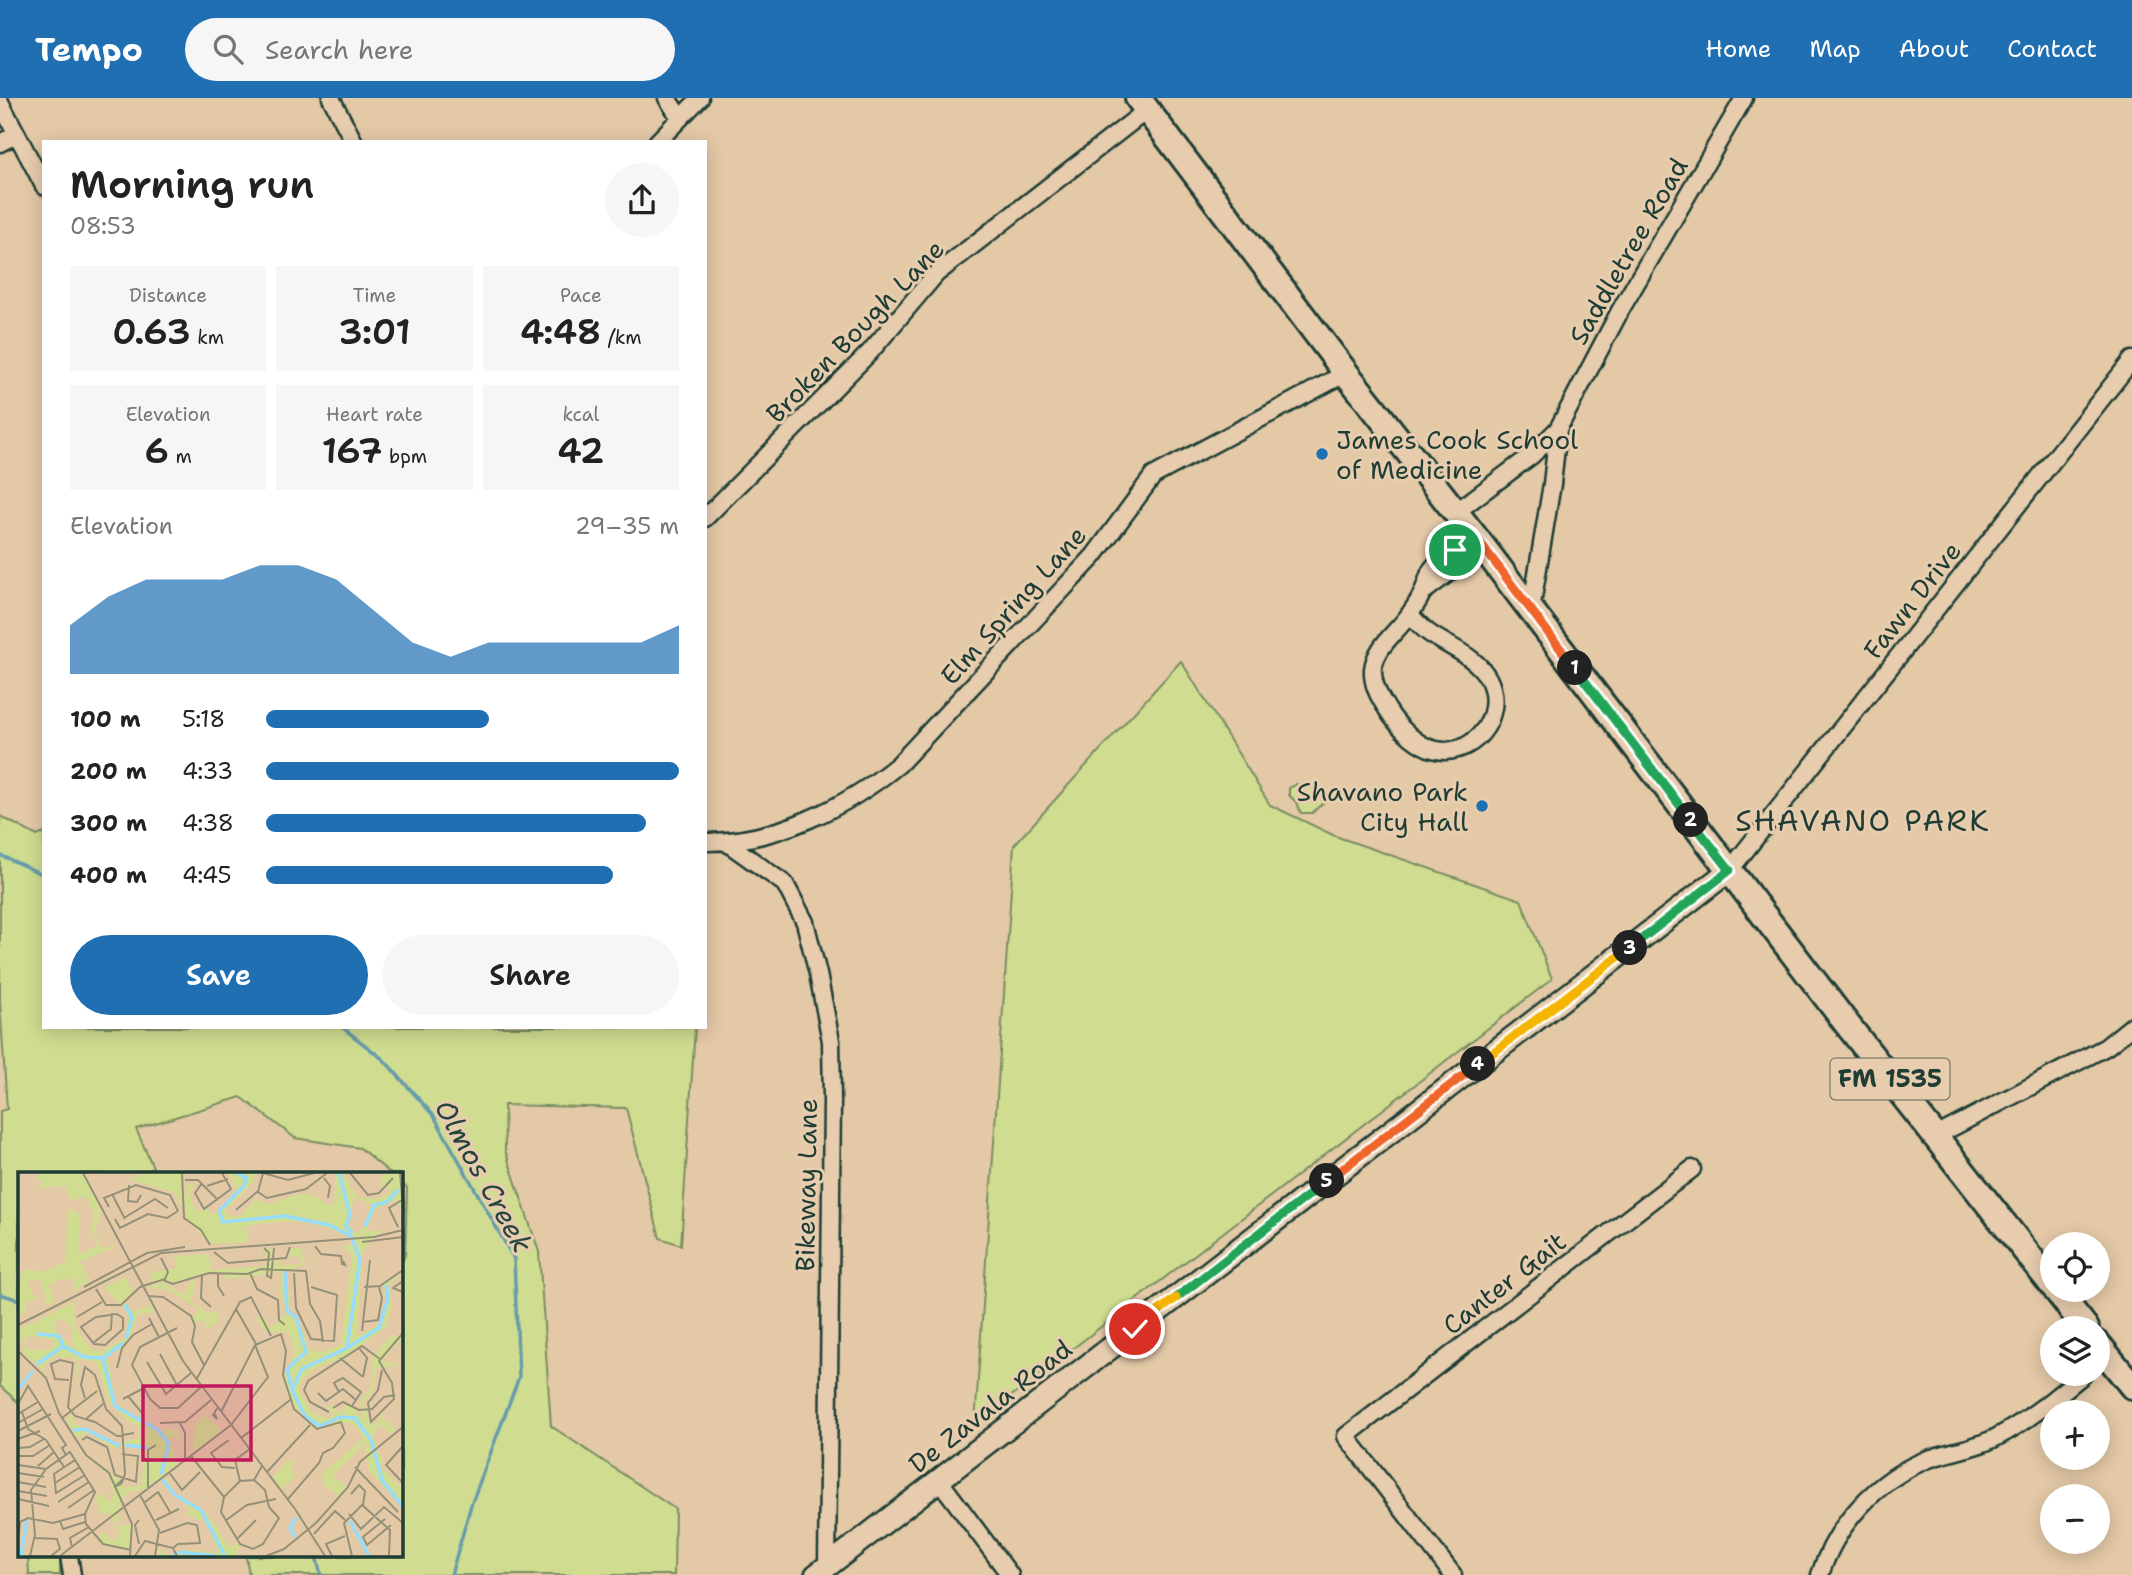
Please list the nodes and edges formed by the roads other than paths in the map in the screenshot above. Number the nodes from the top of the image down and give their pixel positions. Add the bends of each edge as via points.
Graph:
1 (331, 98) edge
2 (667, 98) edge
3 (699, 98) edge
4 (1744, 98) edge
5 (0, 102) edge
6 (1142, 104) edge
7 (680, 118) junction
8 (17, 134) junction
9 (353, 140) edge
10 (659, 140) edge
11 (0, 143) edge
12 (42, 182) edge
13 (2132, 360) edge
14 (1346, 373) junction
15 (1558, 429) junction
16 (1456, 512) junction
17 (707, 517) edge
18 (1478, 541) junction
19 (1531, 610) junction
20 (1410, 615) junction
21 (707, 842) edge
22 (726, 842) junction
23 (1730, 870) junction
24 (2132, 1026) edge
25 (1936, 1136) junction
26 (1692, 1169) dead end
27 (2040, 1270) edge
28 (2065, 1302) edge
29 (2076, 1316) edge
30 (2110, 1364) edge
31 (2069, 1386) edge
32 (2132, 1387) edge
33 (939, 1480) junction
34 (821, 1571) edge
35 (1010, 1575) edge
36 (1454, 1575) edge
37 (1820, 1575) edge

1 - 9 street
2 - 7 street
3 - 7 street
4 - 15 street, Saddletree Road
5 - 8 street
6 - 14 main road, FM 1535
6 - 17 street, Broken Bough Lane via 936,274 870,352
7 - 10 street
8 - 11 street
8 - 12 street
13 - 23 street, Fawn Drive
14 - 16 main road, FM 1535
14 - 22 street, Elm Spring Lane via 1153,476 1094,556 900,764 876,783 824,813
15 - 16 street, Saddletree Road via 1532,455
15 - 19 street, Saddletree Road
16 - 18 main road, FM 1535
18 - 19 main road, FM 1535
18 - 20 street via 1433,569
19 - 23 main road, FM 1535
20 - 20 street via 1376,660 1377,692 1394,720 1421,744 1441,751 1462,748 1478,738 1491,718 1494,707 1489,679 1478,664
21 - 22 street, Elm Spring Lane
22 - 34 street, Bikeway Lane via 785,884 797,904 809,935 831,1041
23 - 25 main road, FM 1535
23 - 33 main road, De Zavala Road
24 - 25 street via 2106,1047
25 - 27 main road, FM 1535
26 - 36 street, Canter Gait via 1346,1436
28 - 29 main road, FM 1535
30 - 32 main road
31 - 37 street via 1997,1437 1926,1460 1877,1490 1839,1534
33 - 34 main road, De Zavala Road
33 - 35 street

